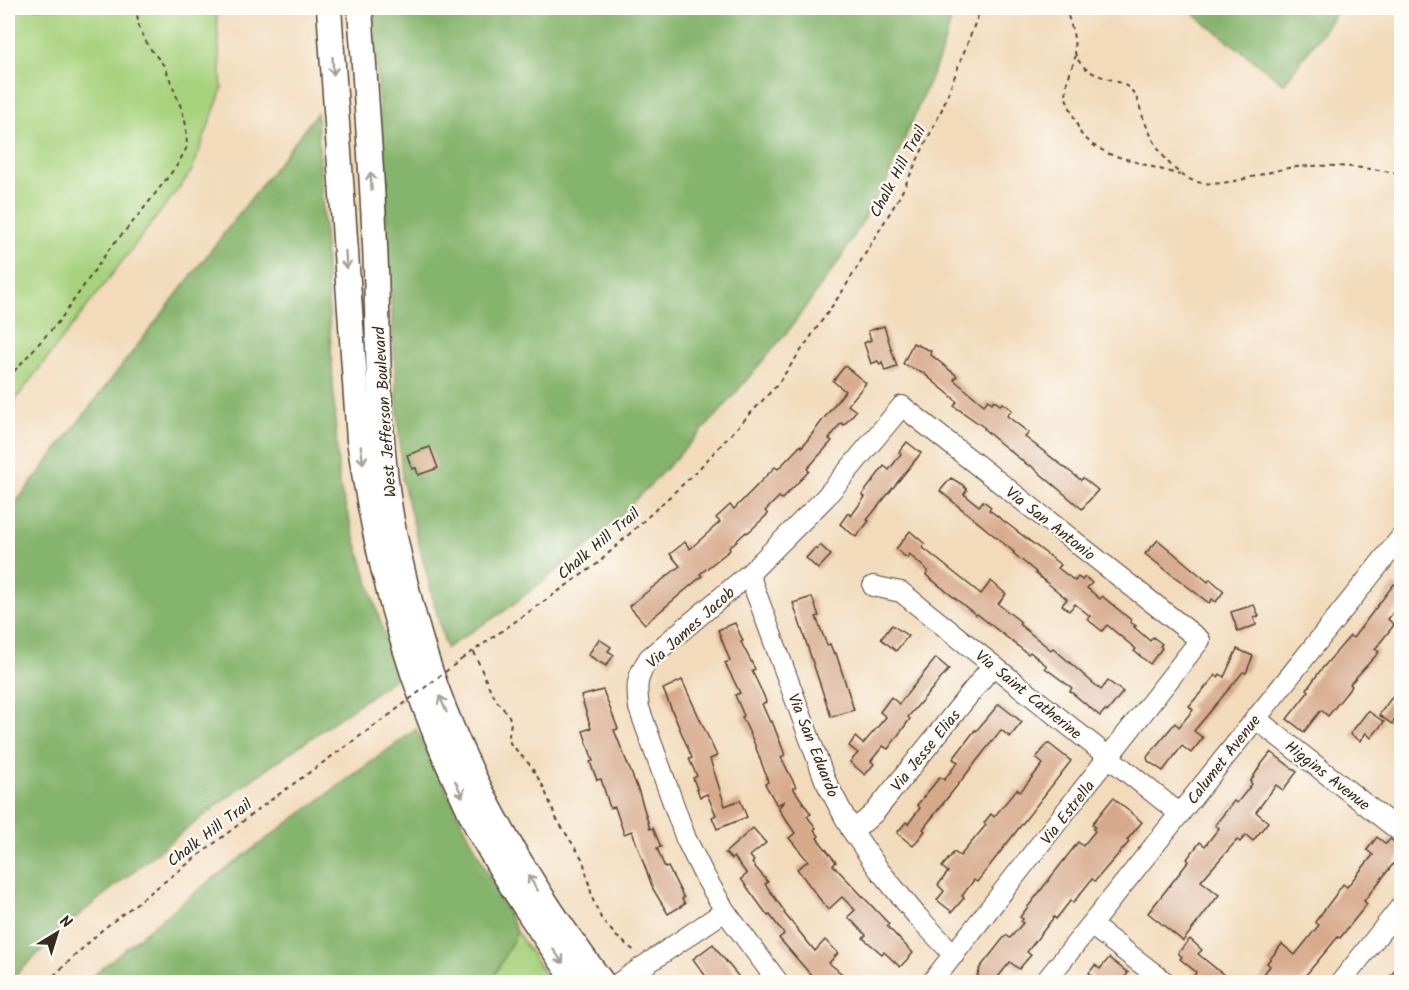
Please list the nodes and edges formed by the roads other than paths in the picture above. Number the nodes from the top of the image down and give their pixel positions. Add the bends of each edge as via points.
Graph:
1 (329, 8) edge
2 (360, 8) edge
3 (902, 406) joint
4 (1401, 536) edge
5 (386, 538) junction
6 (749, 574) junction
7 (873, 586) dead end
8 (1200, 640) joint
9 (993, 665) junction
10 (1255, 718) junction
11 (1109, 758) junction
12 (1180, 814) junction
13 (851, 829) junction
14 (1401, 833) edge
15 (1401, 905) edge
16 (725, 911) junction
17 (1091, 925) junction
18 (954, 955) junction
19 (576, 982) edge
20 (602, 982) edge
21 (620, 982) edge
22 (778, 982) edge
23 (932, 982) edge
24 (1046, 982) edge
25 (1165, 982) edge
26 (1341, 982) edge

1 -> 5 main road, West Jefferson Boulevard via 359,440 366,490
5 -> 2 main road, West Jefferson Boulevard via 376,264
3 - 6 street, Via James Jacob via 825,498
3 - 8 street, Via San Antonio
4 - 10 street, Calumet Avenue
5 -> 19 main road, West Jefferson Boulevard via 395,616 435,736 479,831
20 -> 5 main road, West Jefferson Boulevard via 530,879 474,777 436,687
6 - 13 street, Via San Eduardo via 825,780
6 - 16 street, Via James Jacob via 649,658 636,686 639,708 686,839
7 - 9 street, Via Saint Catherine via 901,592
8 - 11 street, Via Estrella
9 - 11 street, Via Saint Catherine
9 - 13 street, Via Jesse Elias via 875,812
10 - 12 street, Calumet Avenue
10 - 14 street, Higgins Avenue
11 - 12 street, Via Saint Catherine
11 - 18 street, Via Estrella
12 - 17 street, Calumet Avenue
13 - 18 street, Via San Eduardo via 879,870
15 - 26 street
16 - 21 street
16 - 22 street, Via James Jacob
17 - 24 street, Calumet Avenue
17 - 25 street
18 - 23 street, Via Estrella

